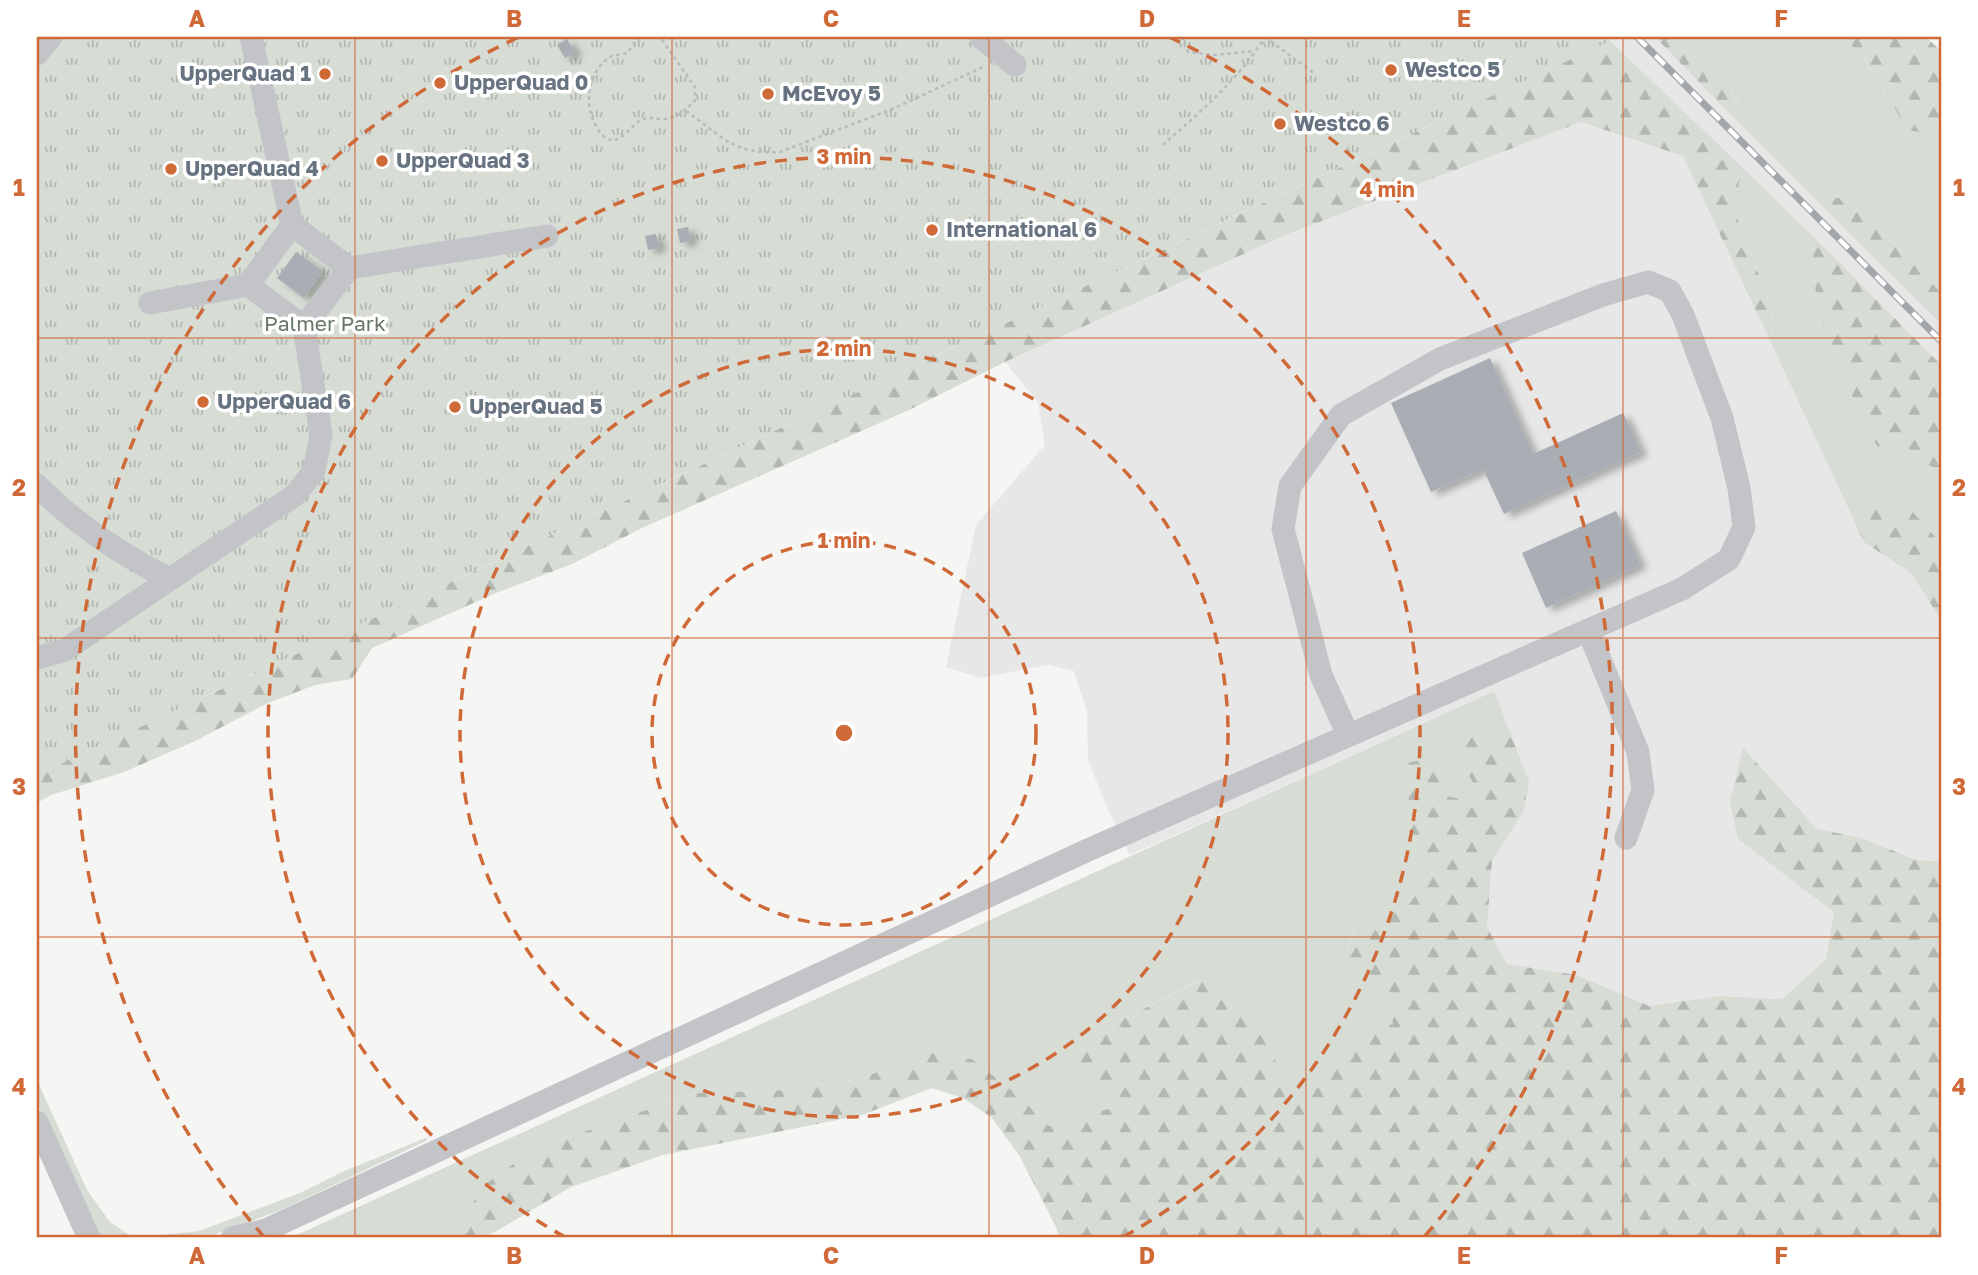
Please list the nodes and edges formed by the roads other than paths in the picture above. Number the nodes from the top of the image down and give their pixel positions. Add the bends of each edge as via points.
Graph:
1 (51, 37) edge
2 (251, 37) edge
3 (981, 37) edge
4 (37, 54) edge
5 (1010, 61) road end
6 (292, 225) junction
7 (547, 236) dead end
8 (349, 268) junction
9 (248, 285) junction
10 (149, 303) dead end
11 (304, 327) junction
12 (37, 485) edge
13 (170, 579) junction
14 (1588, 630) junction
15 (49, 661) edge
16 (1348, 735) junction
17 (1626, 838) dead end
18 (37, 1122) edge
19 (89, 1238) edge
20 (232, 1238) edge

1 - 4 street
2 - 6 street
3 - 5 street
6 - 8 street
6 - 9 street
7 - 8 street
8 - 11 street
9 - 10 street
9 - 11 street
11 - 13 street via 321,434 314,471 295,495
12 - 13 street via 125,556
13 - 15 street
14 - 16 street
14 - 16 street via 1682,589 1729,559 1744,527 1722,418 1683,315 1670,290 1648,282 1440,359 1341,415 1290,486 1283,529 1321,675
14 - 17 street via 1638,752 1643,790
16 - 20 street via 266,1230
18 - 19 street

